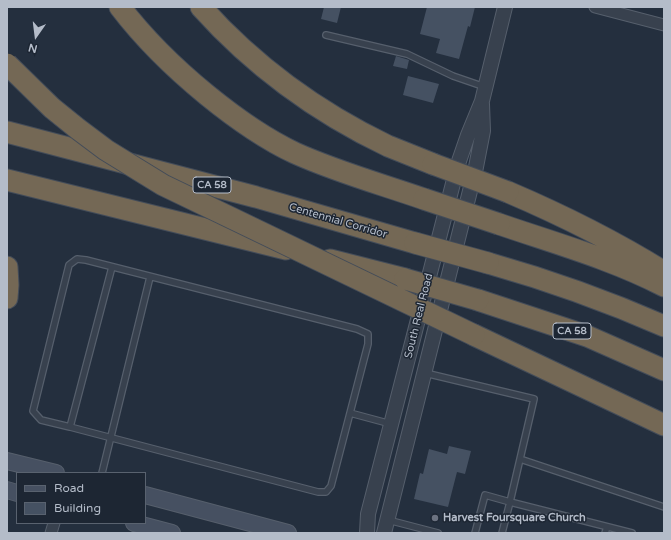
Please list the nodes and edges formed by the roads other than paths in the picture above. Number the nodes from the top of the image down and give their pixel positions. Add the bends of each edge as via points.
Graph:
1 (120, 7) edge
2 (201, 7) edge
3 (505, 7) edge
4 (596, 7) edge
5 (664, 25) edge
6 (326, 35) dead end
7 (7, 64) edge
8 (485, 87) junction
9 (482, 102) junction
10 (7, 132) edge
11 (7, 180) edge
12 (7, 267) edge
13 (112, 267) junction
14 (664, 272) edge
15 (150, 277) junction
16 (664, 286) edge
17 (7, 298) edge
18 (664, 326) edge
19 (664, 370) edge
20 (425, 373) junction
21 (350, 413) junction
22 (391, 424) junction
23 (664, 425) edge
24 (70, 427) junction
25 (111, 438) junction
26 (520, 459) junction
27 (7, 461) edge
28 (52, 472) edge
29 (102, 472) edge
30 (146, 496) edge
31 (510, 502) junction
32 (664, 507) edge
33 (138, 524) edge
34 (386, 527) edge
35 (607, 527) junction
36 (172, 533) edge
37 (288, 533) edge
38 (367, 533) edge
39 (438, 533) edge
40 (475, 533) edge
41 (502, 533) edge
42 (605, 533) edge
43 (632, 533) edge

1 - 16 highway, bridge via 167,60 226,110 272,140 316,162 598,258
2 - 14 highway, bridge via 267,70 319,108 373,138 508,192 584,226
3 - 8 street, South Real Road
4 - 5 street
6 - 8 lane via 407,54 453,76
7 - 23 highway, bridge via 78,130 163,185
8 - 9 street, South Real Road
9 - 20 street, South Real Road via 483,123 479,153
9 - 22 street, South Real Road via 458,164
10 - 18 highway, Centennial Corridor / CA 58, bridge via 256,197 488,263 602,300
11 - 19 highway, CA 58, bridge via 405,279 478,300 587,336
12 - 17 highway
13 - 15 lane
13 - 24 lane
13 - 24 lane via 77,259 69,265 33,411 41,420
15 - 21 lane via 357,329 368,334 368,344
15 - 25 lane
20 - 26 lane via 534,399
20 - 34 street, South Real Road
21 - 22 lane
21 - 25 lane via 331,486 326,492
22 - 38 street, South Real Road via 368,514
24 - 25 lane
25 - 29 lane
26 - 31 lane
26 - 32 lane
27 - 28 main road
30 - 37 main road
31 - 35 lane
31 - 40 lane via 485,495
31 - 41 lane
33 - 36 main road
34 - 39 lane
35 - 42 lane
35 - 43 lane

